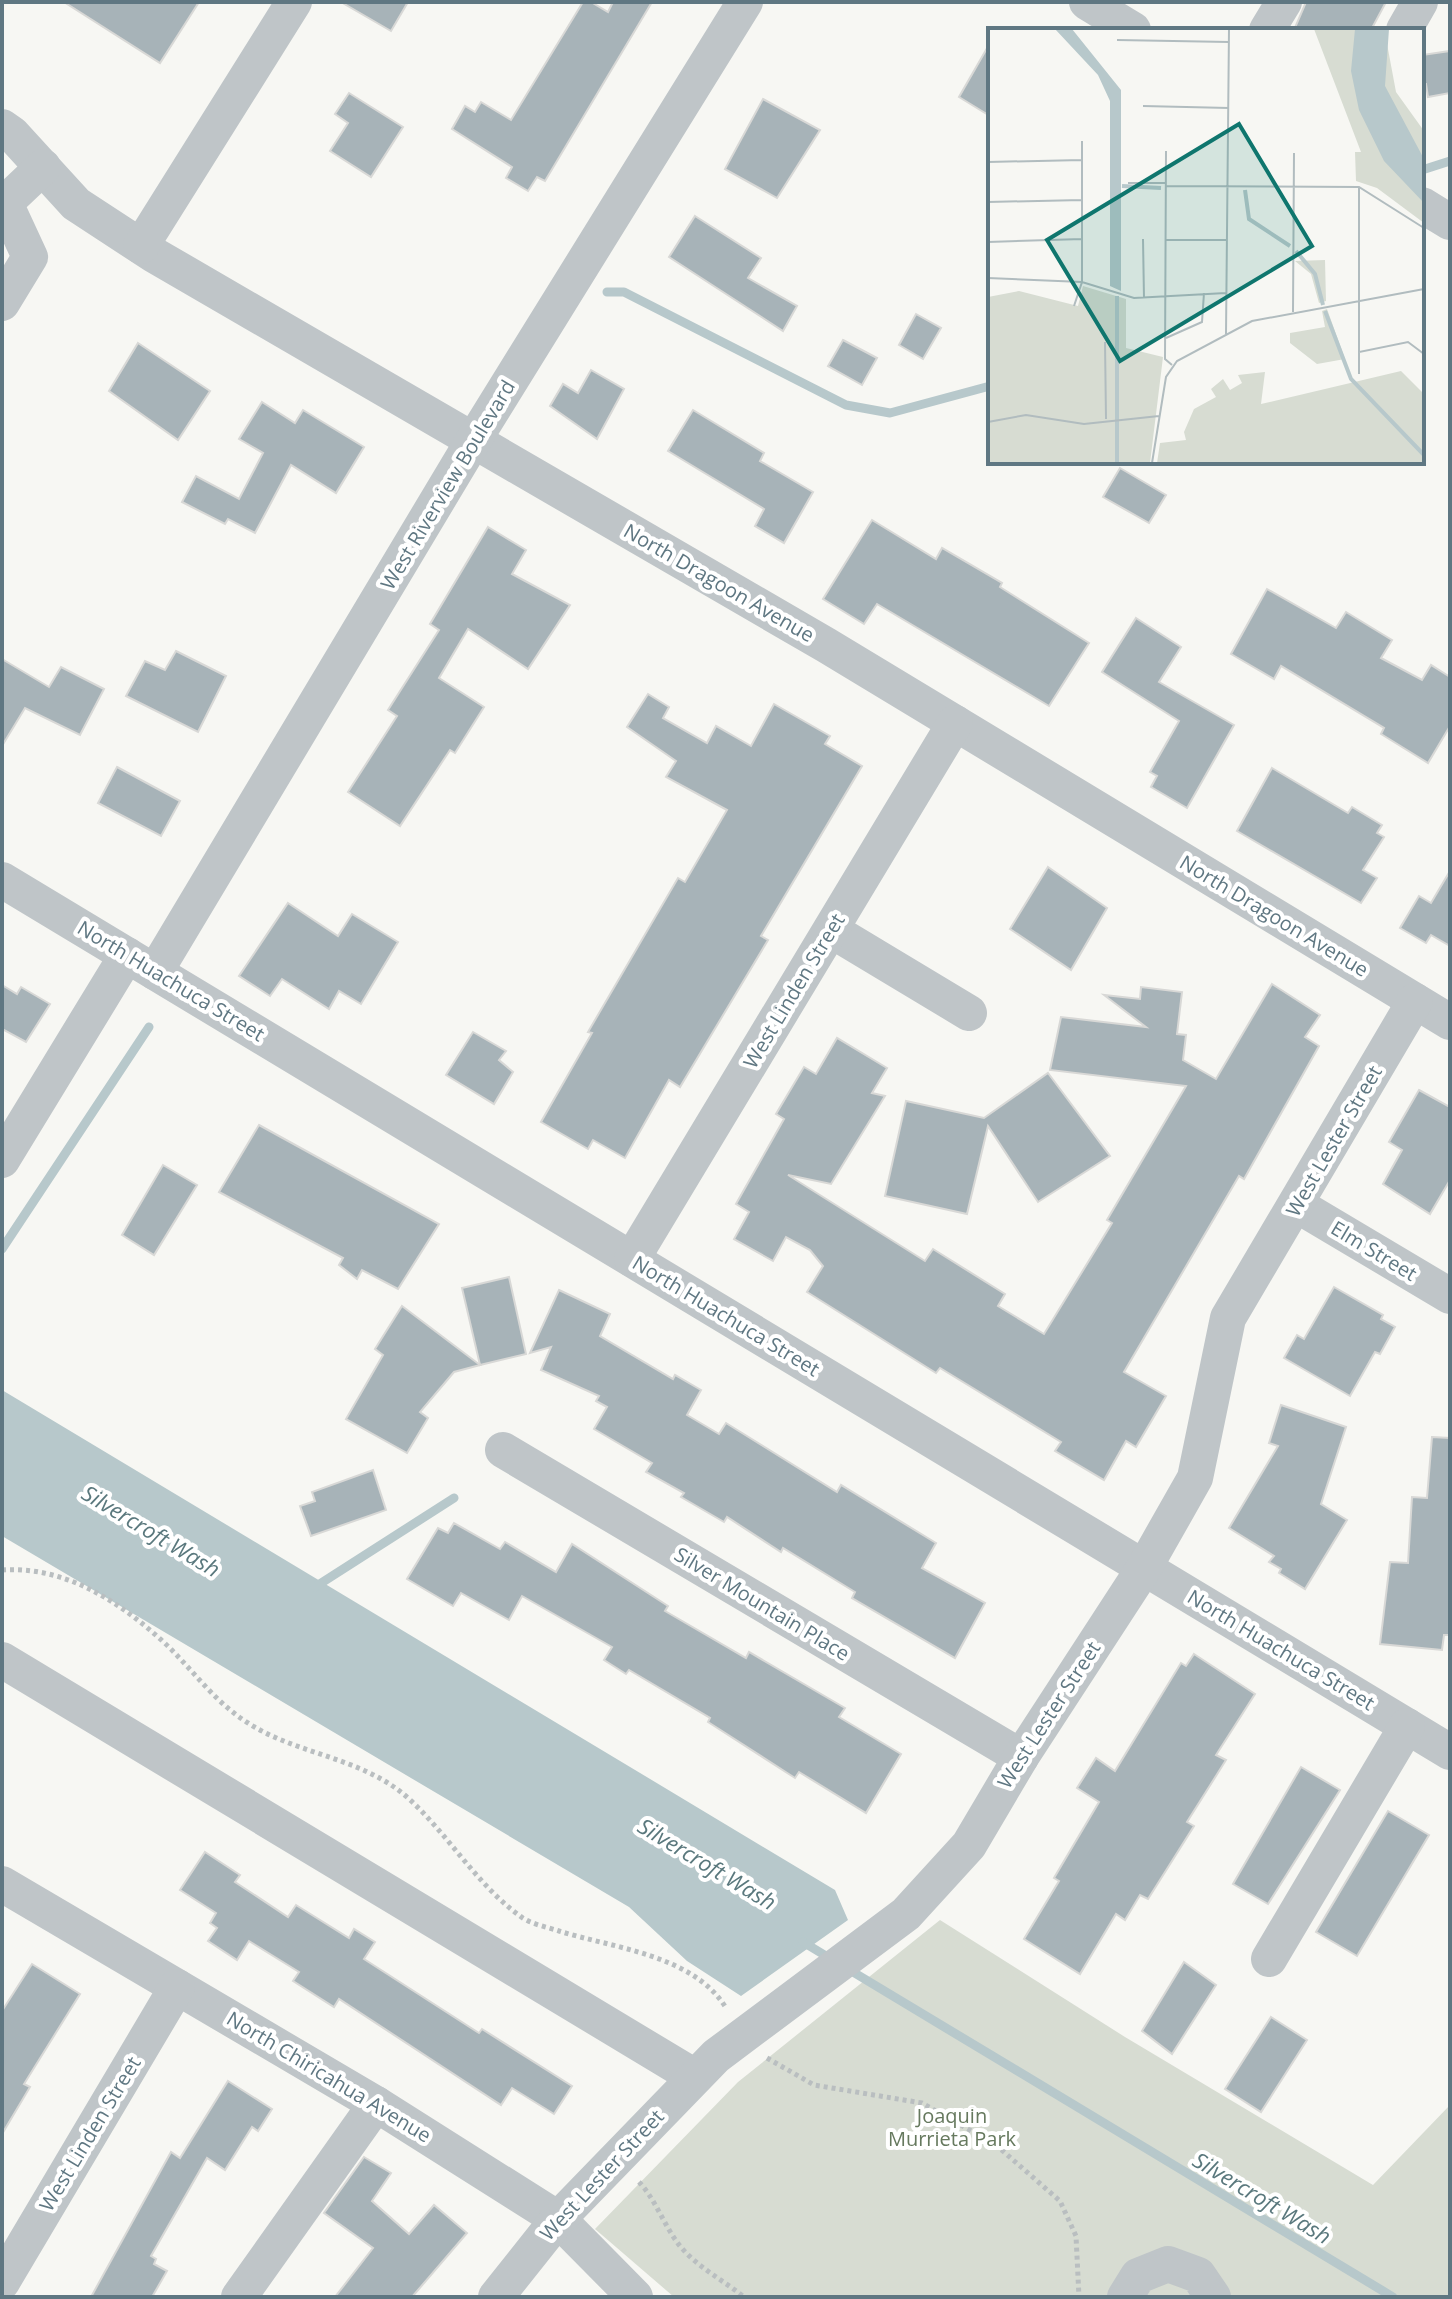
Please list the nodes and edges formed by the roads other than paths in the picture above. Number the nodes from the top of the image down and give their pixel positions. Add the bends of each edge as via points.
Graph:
1 (294, 2) edge
2 (745, 2) edge
3 (1087, 2) edge
4 (1284, 2) edge
5 (1420, 2) edge
6 (1130, 28) edge
7 (1268, 28) edge
8 (1405, 28) edge
9 (2, 127) edge
10 (43, 167) junction
11 (1424, 206) edge
12 (1450, 222) edge
13 (141, 246) junction
14 (2, 303) edge
15 (473, 441) junction
16 (955, 723) junction
17 (2, 880) edge
18 (831, 930) junction
19 (141, 964) junction
20 (1415, 1001) junction
21 (969, 1013) dead end
22 (1450, 1022) edge
23 (2, 1160) edge
24 (1297, 1205) junction
25 (632, 1259) junction
26 (1450, 1296) edge
27 (503, 1450) dead end
28 (1144, 1568) junction
29 (2, 1660) edge
30 (1407, 1726) junction
31 (1450, 1752) edge
32 (1021, 1757) junction
33 (4, 1891) edge
34 (1269, 1959) dead end
35 (177, 1987) junction
36 (695, 2077) junction
37 (376, 2104) junction
38 (558, 2219) junction
39 (2, 2282) edge
40 (239, 2297) edge
41 (496, 2297) edge
42 (635, 2297) edge
43 (1125, 2297) edge
44 (1213, 2297) edge

1 - 13 street
2 - 15 street, West Riverview Boulevard
3 - 6 street
4 - 7 street
5 - 8 street
9 - 10 street, North Dragoon Avenue
10 - 13 street, North Dragoon Avenue via 76,204
10 - 14 street via 5,203 30,257
11 - 12 street
13 - 15 street, North Dragoon Avenue
15 - 16 street, North Dragoon Avenue
15 - 19 street, West Riverview Boulevard
16 - 18 street, West Linden Street
16 - 20 street, North Dragoon Avenue
17 - 19 street, North Huachuca Street
18 - 21 street
18 - 25 street, West Linden Street
19 - 23 street, West Riverview Boulevard
19 - 25 street, North Huachuca Street
20 - 22 street, North Dragoon Avenue
20 - 24 street, West Lester Street
24 - 26 street, Elm Street
24 - 28 street, West Lester Street via 1228,1318 1195,1478
25 - 28 street, North Huachuca Street
27 - 32 street, Silver Mountain Place
28 - 30 street, North Huachuca Street
28 - 32 street, West Lester Street
29 - 36 street
30 - 31 street, North Huachuca Street
30 - 34 street
32 - 36 street, West Lester Street via 969,1845 906,1914
33 - 35 street, North Chiricahua Avenue
35 - 37 street, North Chiricahua Avenue
35 - 39 street, West Linden Street
36 - 38 street, West Lester Street
37 - 38 street, North Chiricahua Avenue
37 - 40 street
38 - 41 street, West Lester Street
38 - 42 street, North Chiricahua Avenue
43 - 44 street via 1138,2276 1168,2264 1198,2275

